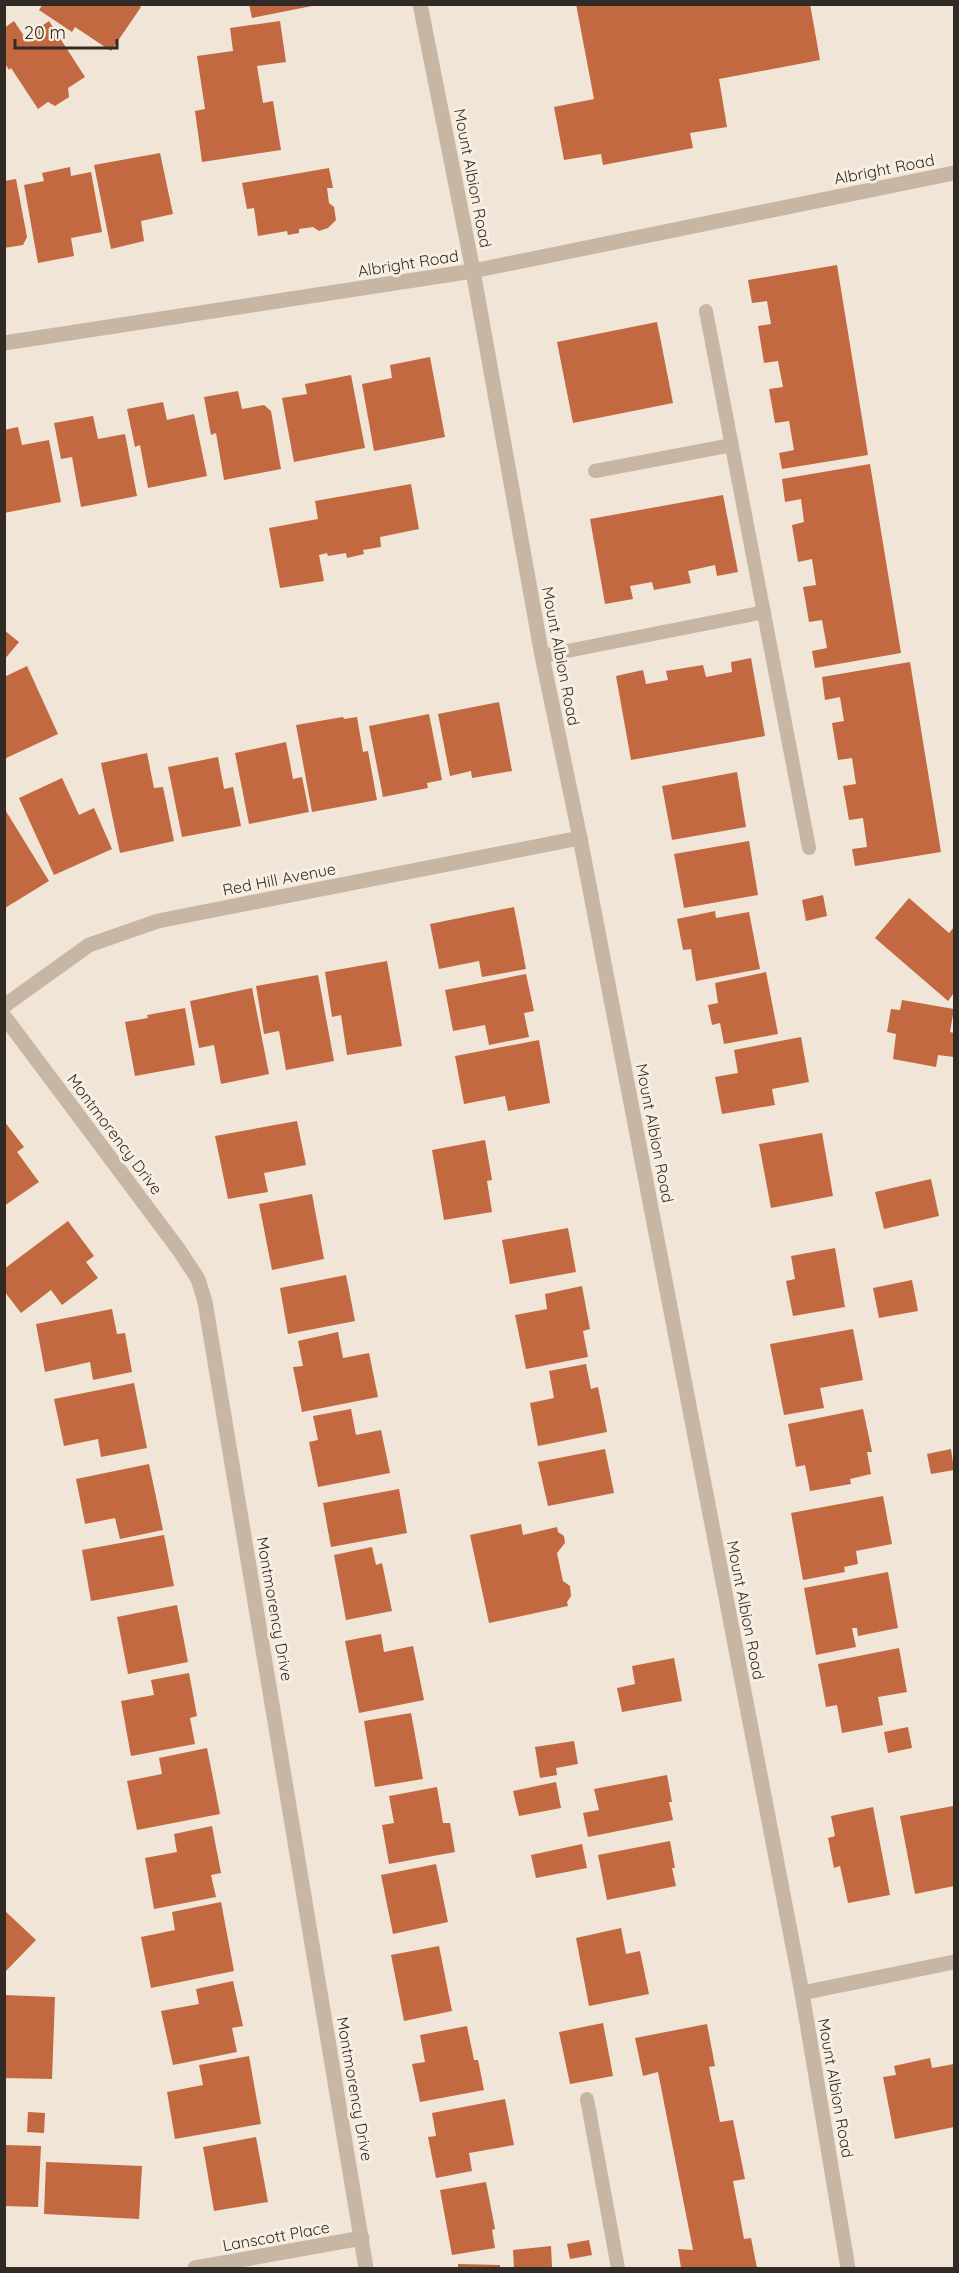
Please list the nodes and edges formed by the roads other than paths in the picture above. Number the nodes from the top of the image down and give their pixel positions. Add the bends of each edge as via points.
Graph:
1 (420, 4) edge
2 (954, 173) edge
3 (473, 272) junction
4 (706, 311) dead end
5 (4, 343) edge
6 (732, 445) junction
7 (595, 471) dead end
8 (764, 612) junction
9 (542, 656) junction
10 (580, 838) junction
11 (809, 848) dead end
12 (4, 1006) edge
13 (4, 1016) edge
14 (954, 1962) edge
15 (802, 1993) junction
16 (587, 2099) dead end
17 (362, 2238) junction
18 (195, 2268) edge
19 (366, 2268) edge
20 (618, 2268) edge
21 (848, 2268) edge

1 - 3 street, Mount Albion Road
2 - 3 street, Albright Road
3 - 5 street, Albright Road
3 - 9 street, Mount Albion Road
4 - 6 lane
6 - 7 lane
6 - 8 lane
8 - 9 lane
8 - 11 lane
9 - 10 street, Mount Albion Road
10 - 12 street, Red Hill Avenue via 158,921 89,945
10 - 15 street, Mount Albion Road
13 - 17 street, Montmorency Drive via 179,1250 198,1280 205,1302
14 - 15 street
15 - 21 street, Mount Albion Road
16 - 20 lane
17 - 18 street, Lanscott Place
17 - 19 street, Montmorency Drive

